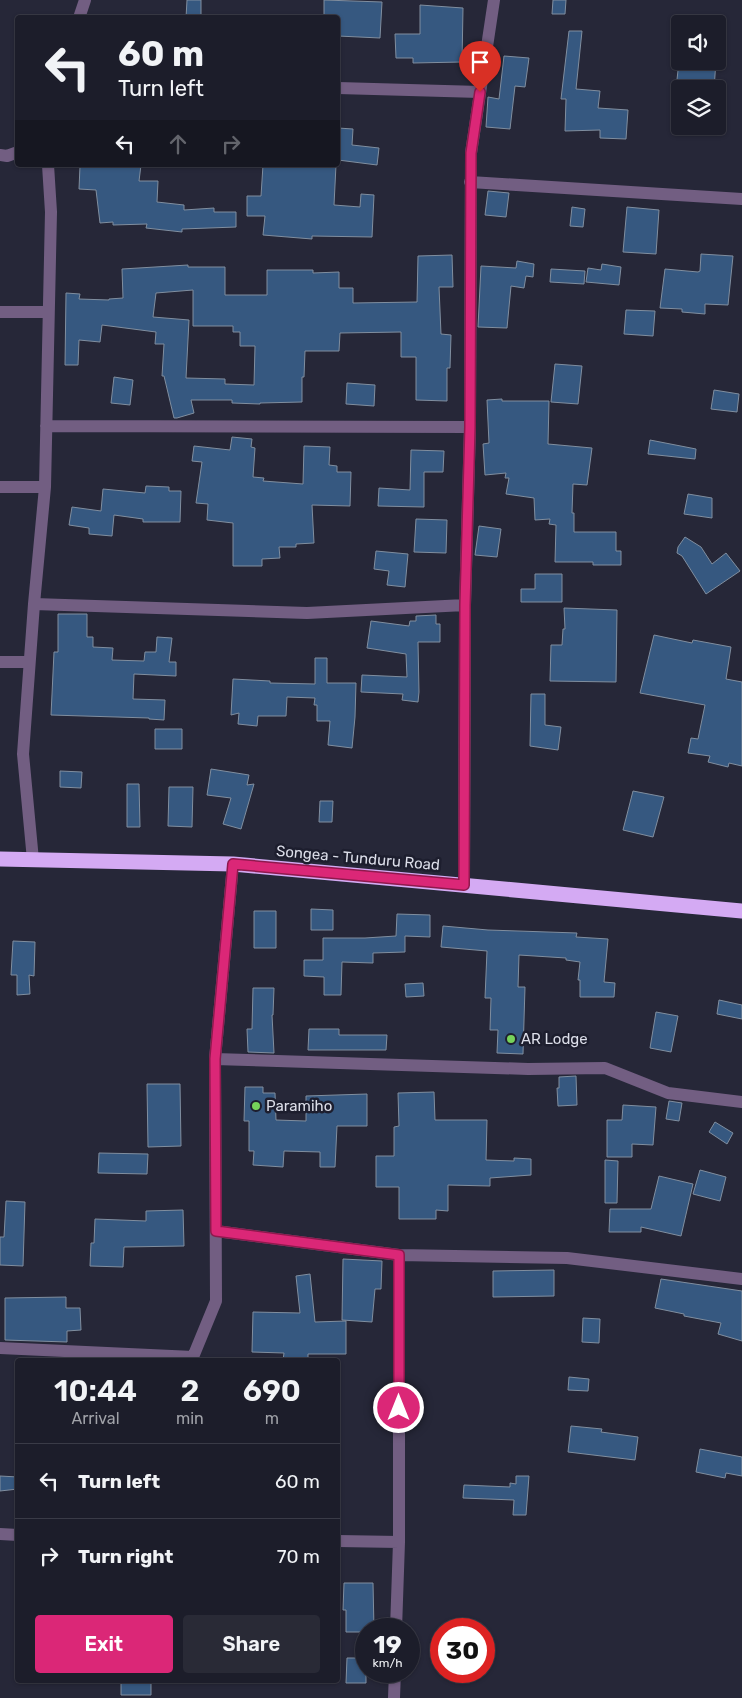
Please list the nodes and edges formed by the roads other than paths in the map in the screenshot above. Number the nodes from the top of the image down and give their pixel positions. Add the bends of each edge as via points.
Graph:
1 (84, 0) edge
2 (494, 0) edge
3 (80, 15) edge
4 (340, 88) edge
5 (480, 92) junction
6 (15, 153) edge
7 (0, 155) edge
8 (48, 167) edge
9 (470, 182) junction
10 (742, 199) edge
11 (0, 312) edge
12 (48, 312) junction
13 (46, 426) junction
14 (470, 427) junction
15 (0, 487) edge
16 (45, 487) junction
17 (34, 604) junction
18 (465, 605) junction
19 (0, 662) edge
20 (29, 662) junction
21 (0, 858) edge
22 (33, 860) junction
23 (233, 864) junction
24 (464, 885) junction
25 (742, 911) edge
26 (215, 1059) junction
27 (742, 1102) edge
28 (216, 1231) junction
29 (399, 1255) junction
30 (742, 1279) edge
31 (0, 1348) edge
32 (0, 1534) edge
33 (15, 1535) edge
34 (340, 1541) edge
35 (399, 1542) junction
36 (396, 1618) edge
37 (395, 1683) edge
38 (394, 1698) edge

1 - 3 street
2 - 5 street
4 - 5 street
5 - 9 street
6 - 7 street
8 - 12 street via 51,212
9 - 10 street
9 - 14 street
11 - 12 street
12 - 13 street
13 - 14 street
13 - 16 street
14 - 18 street
15 - 16 street
16 - 17 street
17 - 18 street via 307,613
17 - 20 street
18 - 24 street
19 - 20 street
20 - 22 street via 23,754
21 - 22 highway, Songea - Tunduru Road
22 - 23 highway, Songea - Tunduru Road
23 - 24 highway, Songea - Tunduru Road
23 - 26 street
24 - 25 highway, Songea - Tunduru Road
26 - 27 street via 528,1069 605,1068 668,1092
26 - 28 street
28 - 29 street
28 - 31 street via 216,1301 193,1357
29 - 30 street via 567,1258
29 - 35 street
32 - 33 street
34 - 35 street
35 - 36 street
37 - 38 street

